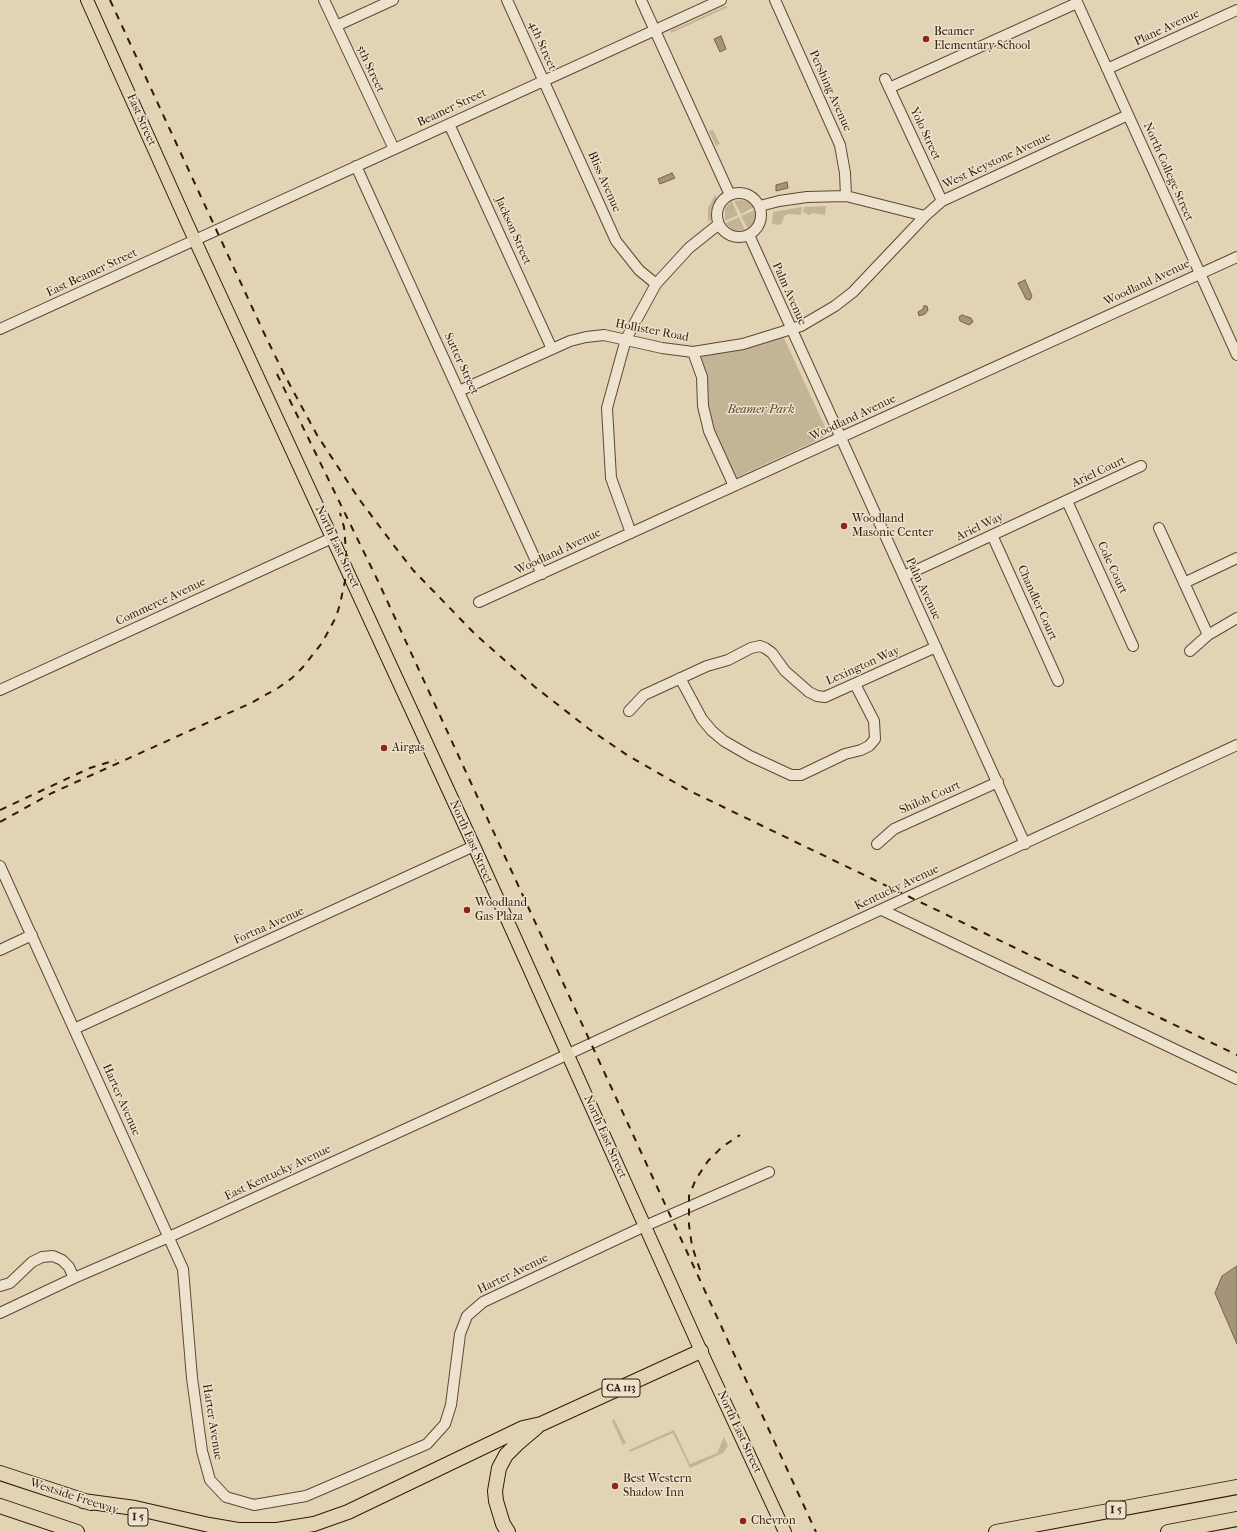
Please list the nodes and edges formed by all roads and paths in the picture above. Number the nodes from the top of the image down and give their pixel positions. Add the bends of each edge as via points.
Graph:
1 (87, 0) edge
2 (324, 0) edge
3 (393, 0) edge
4 (507, 0) edge
5 (641, 0) edge
6 (721, 0) edge
7 (775, 0) edge
8 (1076, 1) edge
9 (1237, 10) edge
10 (336, 26) junction
11 (655, 30) junction
12 (1107, 69) junction
13 (544, 81) junction
14 (1128, 115) junction
15 (449, 124) junction
16 (394, 149) junction
17 (356, 166) junction
18 (730, 195) junction
19 (846, 196) junction
20 (942, 201) junction
21 (760, 206) junction
22 (925, 216) junction
23 (719, 224) junction
24 (748, 236) junction
25 (195, 240) junction
26 (1237, 257) edge
27 (1200, 273) junction
28 (656, 284) junction
29 (0, 329) edge
30 (791, 330) junction
31 (626, 339) junction
32 (552, 349) junction
33 (693, 352) junction
34 (1237, 355) edge
35 (459, 391) junction
36 (841, 438) junction
37 (1141, 466) dead end
38 (734, 486) junction
39 (1067, 501) junction
40 (1159, 528) dead end
41 (631, 533) junction
42 (992, 535) junction
43 (332, 538) junction
44 (1237, 558) edge
45 (542, 574) junction
46 (904, 576) junction
47 (1184, 583) junction
48 (479, 602) dead end
49 (1237, 618) edge
50 (1208, 635) junction
51 (1134, 646) dead end
52 (936, 647) junction
53 (1190, 651) dead end
54 (680, 678) junction
55 (1058, 681) dead end
56 (855, 684) junction
57 (0, 690) edge
58 (629, 711) dead end
59 (1237, 745) edge
60 (998, 782) junction
61 (877, 844) dead end
62 (1025, 844) junction
63 (474, 846) junction
64 (0, 866) edge
65 (882, 910) junction
66 (32, 935) junction
67 (0, 950) edge
68 (74, 1028) junction
69 (567, 1054) junction
70 (1237, 1080) edge
71 (769, 1172) dead end
72 (645, 1226) junction
73 (169, 1237) junction
74 (74, 1278) junction
75 (0, 1286) edge
76 (0, 1313) edge
77 (701, 1351) junction
78 (541, 1424) junction
79 (0, 1473) edge
80 (1237, 1487) edge
81 (83, 1501) junction
82 (0, 1506) edge
83 (0, 1512) edge
84 (1237, 1519) edge
85 (57, 1532) edge
86 (77, 1532) edge
87 (195, 1532) edge
88 (508, 1532) edge
89 (785, 1532) edge
90 (996, 1532) edge
91 (1168, 1532) edge

1 - 25 main road, East Street
2 - 10 street, 5th Street
3 - 10 street
4 - 13 street, 4th Street
5 - 11 street
6 - 11 street, Beamer Street
7 - 19 street, Pershing Avenue via 840,145 846,173
8 - 12 street, North College Street
8 - 20 street, Yolo Street via 887,83
9 - 12 street, Plane Avenue
10 - 16 street, 5th Street
11 - 13 street, Beamer Street
11 - 18 street
12 - 14 street, North College Street
13 - 15 street, Beamer Street
13 - 28 street, Bliss Avenue via 616,241 640,270
14 - 20 street, West Keystone Avenue
14 - 27 street, North College Street
15 - 16 street, Beamer Street
15 - 32 street, Jackson Street
16 - 17 street, Beamer Street
17 - 25 street, Beamer Street
17 - 35 street, Sutter Street
18 - 21 street via 742,193 752,197
18 - 23 street via 718,207
19 - 21 street via 807,197
19 - 22 street
20 - 22 street, West Keystone Avenue
21 - 24 street via 760,223
22 - 30 street, Hollister Road via 853,292 815,319
23 - 24 street via 732,236
23 - 28 street via 689,248
24 - 30 street, Palm Avenue
25 - 29 street, East Beamer Street
25 - 43 main road, North East Street
26 - 27 street, Woodland Avenue
27 - 34 street, North College Street
27 - 36 street, Woodland Avenue
28 - 31 street
30 - 33 street, Hollister Road via 743,344
30 - 36 street, Palm Avenue
31 - 32 street, Hollister Road via 604,335 586,337
31 - 33 street, Hollister Road
31 - 41 street via 607,408 611,478
32 - 35 street, Hollister Road
33 - 38 street via 702,377 706,419
35 - 45 street, Sutter Street
36 - 38 street, Woodland Avenue
36 - 46 street, Palm Avenue
37 - 39 street, Ariel Court
38 - 41 street, Woodland Avenue
39 - 42 street, Ariel Way
39 - 51 street, Cole Court
40 - 47 street
41 - 45 street, Woodland Avenue
42 - 46 street, Ariel Way
42 - 55 street, Chandler Court
43 - 57 street, Commerce Avenue
43 - 63 main road, North East Street
44 - 47 street
45 - 48 street, Woodland Avenue
46 - 52 street, Palm Avenue
47 - 50 street
49 - 50 street
50 - 53 street
52 - 56 street, Lexington Way
52 - 60 street, Palm Avenue
54 - 56 street, Lexington Way via 760,646 772,653 785,671 817,696 825,697
54 - 56 street via 702,719 724,741 791,775 801,776 845,754 869,746 875,739 874,722
54 - 58 street via 644,695
59 - 62 street, Kentucky Avenue
60 - 61 street, Shiloh Court via 894,829
60 - 62 street, Palm Avenue
62 - 65 street, Kentucky Avenue
63 - 68 street, Fortna Avenue
63 - 69 main road, North East Street
64 - 66 street, Harter Avenue
65 - 69 street, Kentucky Avenue
65 - 70 street
66 - 67 street
66 - 68 street, Harter Avenue
68 - 73 street, Harter Avenue
69 - 72 main road, North East Street
69 - 73 street, East Kentucky Avenue
71 - 72 street, Harter Avenue
72 - 73 street, Harter Avenue via 499,1293 482,1302 467,1316 460,1334 451,1404 444,1424 427,1444 306,1496 254,1505 226,1497 210,1480 202,1451 192,1378 183,1269
72 - 77 main road, North East Street
73 - 74 street, East Kentucky Avenue
74 - 75 street via 62,1260 53,1256 42,1257 32,1262 10,1283
74 - 76 street, East Kentucky Avenue
77 - 78 highway, CA 113
77 - 89 main road, North East Street
78 - 81 highway, CA 113 via 523,1428 348,1512 296,1528 238,1530 135,1508
78 - 88 highway via 517,1444 499,1468 496,1502
79 - 81 highway, Westside Freeway / I 5
80 - 90 highway, I 5
81 - 87 highway, Westside Freeway / I 5
82 - 86 highway
83 - 85 highway
84 - 91 highway

